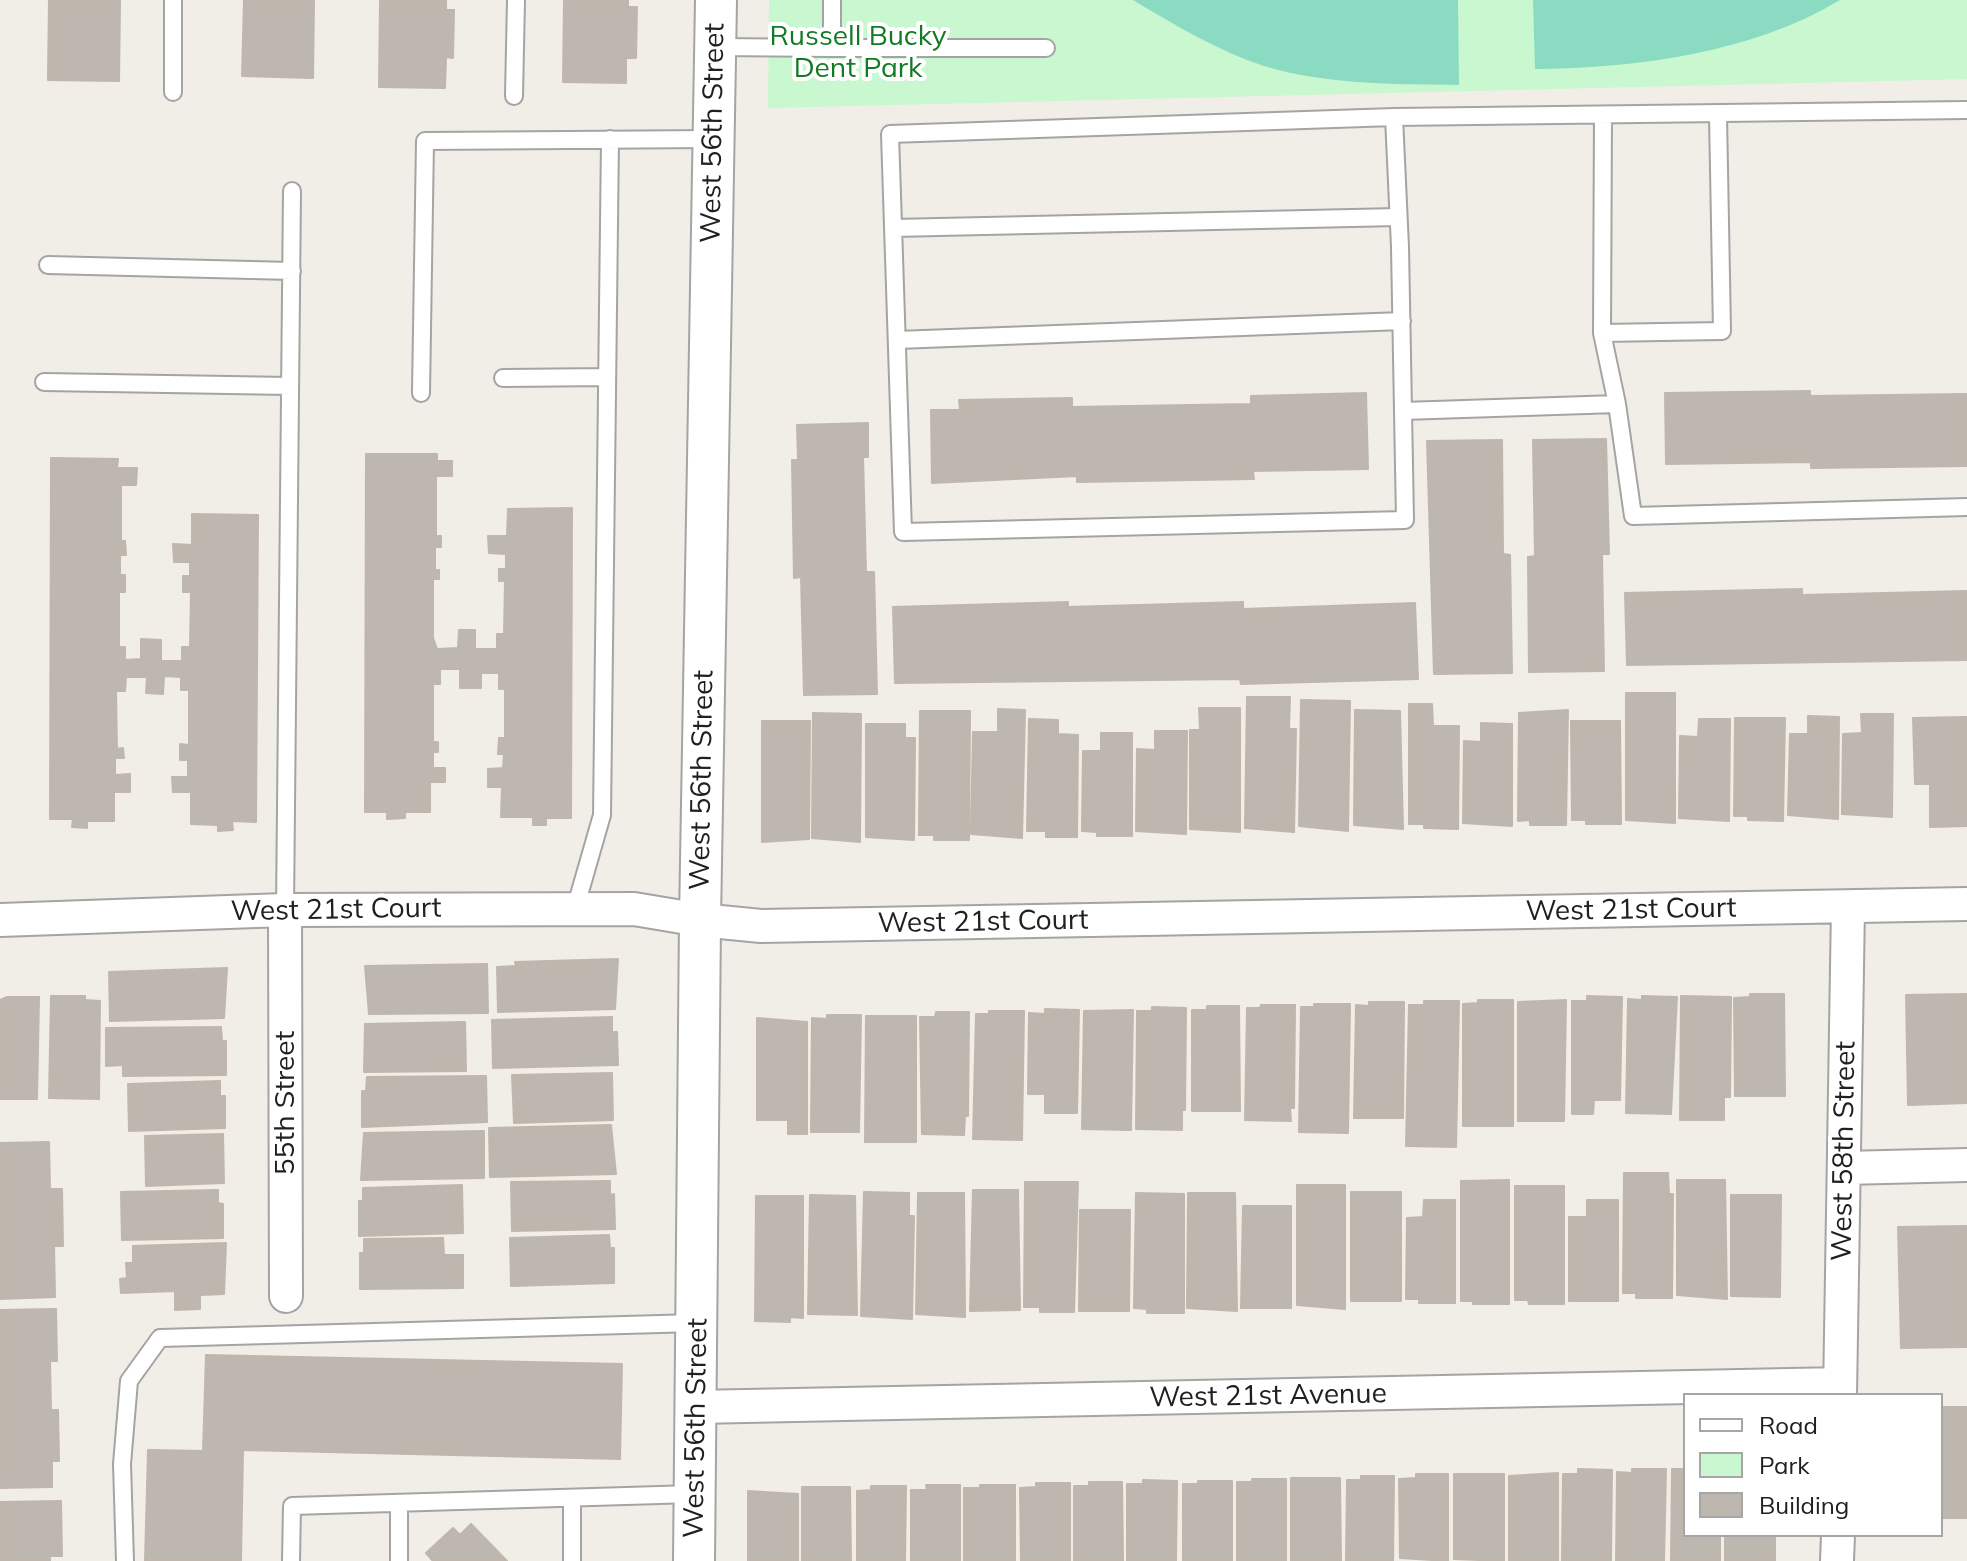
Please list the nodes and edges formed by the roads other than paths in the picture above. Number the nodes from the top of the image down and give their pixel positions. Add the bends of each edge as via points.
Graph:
1 (173, 0) edge
2 (516, 0) edge
3 (716, 0) edge
4 (832, 0) edge
5 (715, 47) junction
6 (832, 48) junction
7 (1046, 48) dead end
8 (173, 92) dead end
9 (514, 96) dead end
10 (1967, 110) edge
11 (1718, 115) junction
12 (1603, 116) junction
13 (1394, 117) junction
14 (610, 139) junction
15 (711, 139) junction
16 (292, 191) dead end
17 (1398, 217) junction
18 (893, 228) junction
19 (48, 265) dead end
20 (292, 271) junction
21 (1402, 321) junction
22 (1602, 333) junction
23 (897, 340) junction
24 (607, 377) junction
25 (503, 378) dead end
26 (44, 382) dead end
27 (290, 386) junction
28 (421, 393) dead end
29 (1617, 404) junction
30 (1403, 411) junction
31 (1967, 507) edge
32 (1967, 904) edge
33 (1848, 907) junction
34 (575, 909) junction
35 (285, 910) junction
36 (0, 920) edge
37 (700, 920) junction
38 (1967, 1165) edge
39 (1844, 1168) junction
40 (286, 1296) dead end
41 (697, 1323) junction
42 (1840, 1389) edge
43 (696, 1407) junction
44 (695, 1494) junction
45 (572, 1498) junction
46 (399, 1503) junction
47 (1838, 1537) edge
48 (125, 1561) edge
49 (291, 1561) edge
50 (399, 1561) edge
51 (572, 1561) edge
52 (694, 1561) edge
53 (1837, 1561) edge

1 - 8 lane
2 - 9 lane
3 - 5 street, West 56th Street
4 - 6 lane
5 - 6 lane
5 - 15 street, West 56th Street
6 - 7 lane
10 - 11 lane
11 - 12 lane
11 - 22 lane via 1722,331
12 - 13 lane
12 - 22 lane
13 - 17 lane
13 - 18 lane via 890,134
14 - 15 lane
14 - 24 lane
14 - 28 lane via 425,141
15 - 37 street, West 56th Street
16 - 20 lane
17 - 18 lane
17 - 21 lane
18 - 23 lane
19 - 20 lane
20 - 27 lane
21 - 23 lane
21 - 30 lane
22 - 29 lane
23 - 30 lane via 903,532 1405,520
24 - 25 lane
24 - 34 lane via 602,815
26 - 27 lane
27 - 35 lane
29 - 30 lane
29 - 31 lane via 1633,516
32 - 33 street, West 21st Court
33 - 37 street, West 21st Court via 761,926
33 - 39 street, West 58th Street
34 - 35 street, West 21st Court
34 - 37 street, West 21st Court via 634,909
35 - 36 street, West 21st Court
35 - 40 street, 55th Street
37 - 41 street, West 56th Street
38 - 39 street
39 - 42 street, West 58th Street
41 - 43 street, West 56th Street
41 - 48 lane via 160,1338 129,1381 122,1464
42 - 43 street, West 21st Avenue
43 - 44 street, West 56th Street
44 - 45 lane
44 - 52 street, West 56th Street
45 - 46 lane
45 - 51 lane
46 - 49 lane via 292,1506
46 - 50 lane
47 - 53 street

